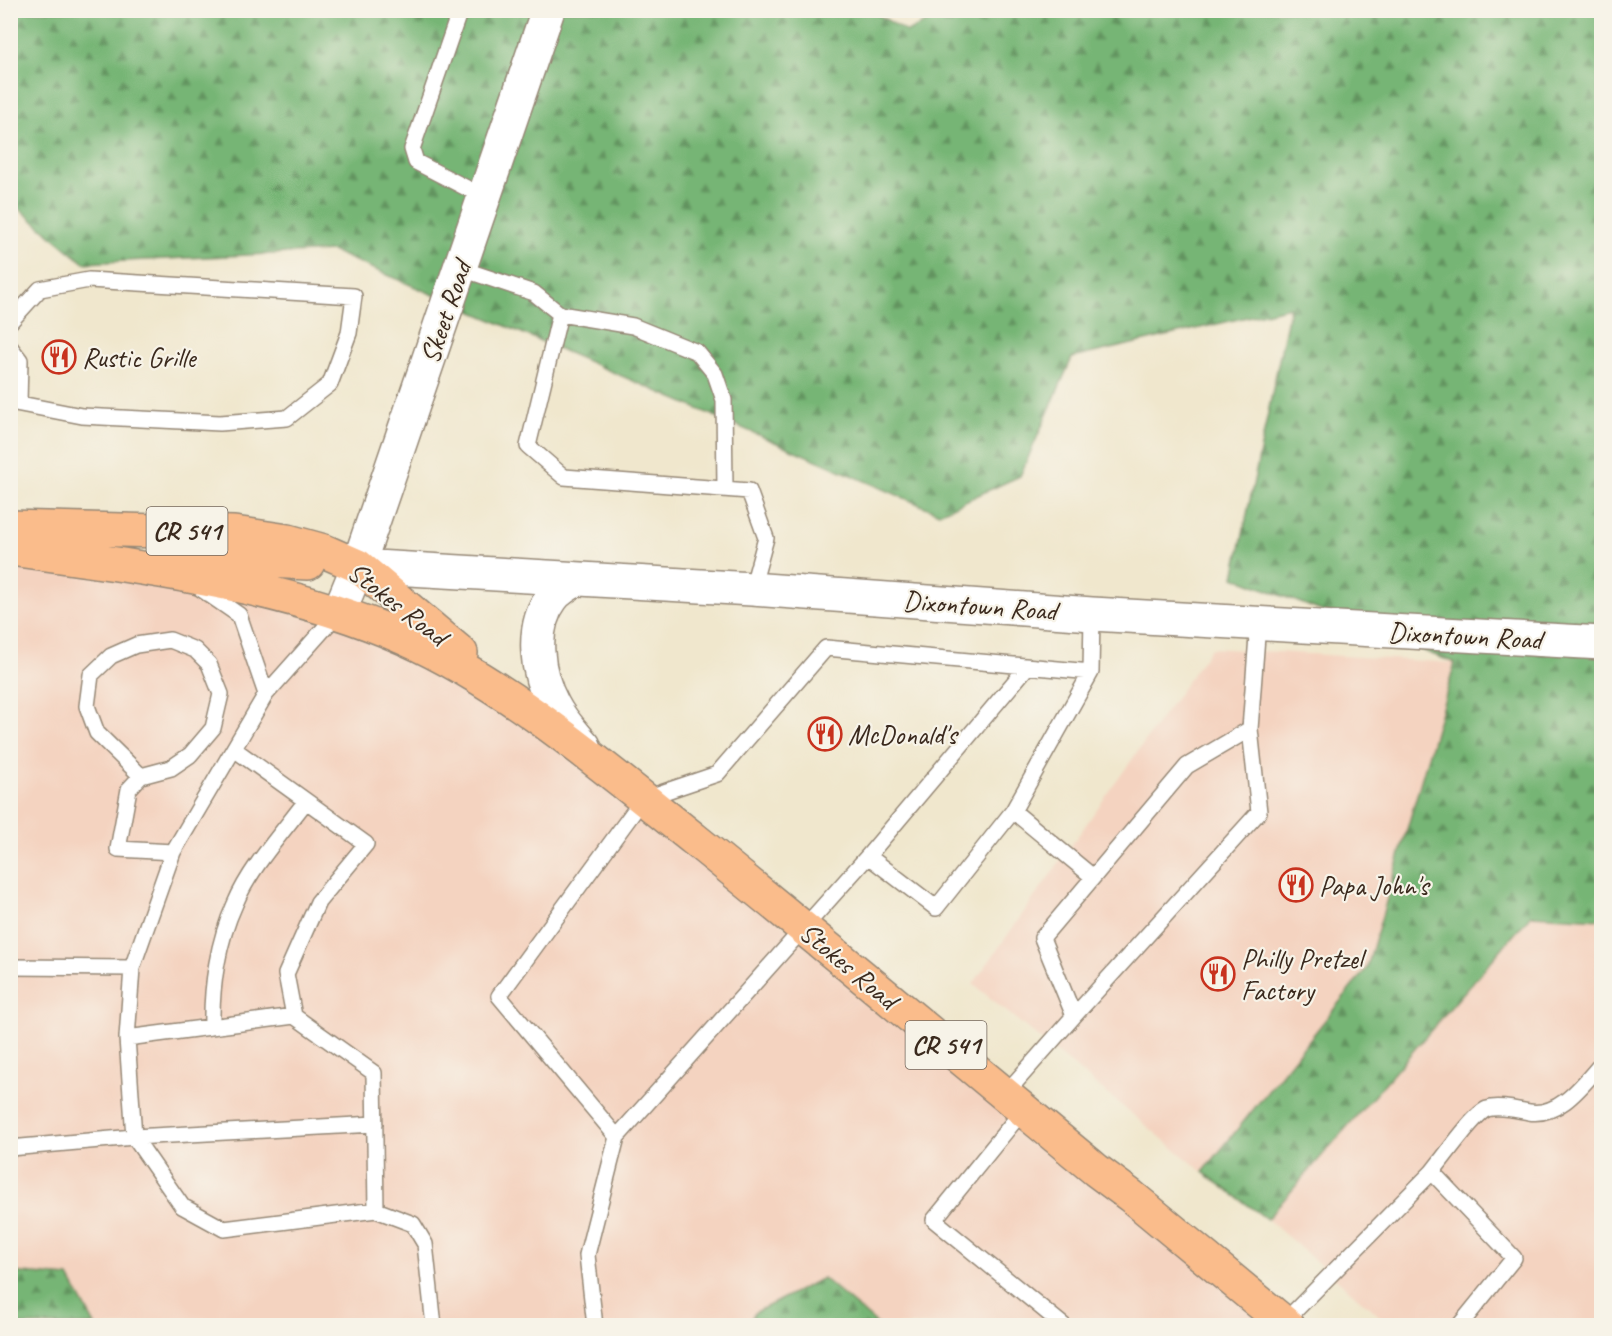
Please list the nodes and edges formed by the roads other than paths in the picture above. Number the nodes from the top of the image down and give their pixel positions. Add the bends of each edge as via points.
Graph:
1 (460, 10) edge
2 (548, 10) edge
3 (484, 197) junction
4 (459, 268) junction
5 (560, 314) junction
6 (10, 322) edge
7 (10, 347) edge
8 (15, 403) edge
9 (726, 489) junction
10 (10, 527) edge
11 (10, 548) edge
12 (358, 566) junction
13 (183, 576) junction
14 (578, 579) junction
15 (752, 589) junction
16 (339, 612) junction
17 (1092, 614) junction
18 (1258, 623) junction
19 (1602, 643) edge
20 (1027, 667) junction
21 (1091, 672) junction
22 (266, 694) junction
23 (545, 723) junction
24 (1250, 729) junction
25 (234, 748) junction
26 (602, 767) junction
27 (141, 776) junction
28 (643, 799) junction
29 (306, 801) junction
30 (1013, 811) junction
31 (173, 852) junction
32 (868, 856) junction
33 (1093, 877) junction
34 (804, 928) junction
35 (10, 967) edge
36 (132, 968) junction
37 (1074, 1016) junction
38 (294, 1017) junction
39 (213, 1027) junction
40 (127, 1038) junction
41 (1602, 1063) edge
42 (1014, 1102) junction
43 (375, 1124) junction
44 (134, 1137) junction
45 (617, 1137) junction
46 (10, 1148) edge
47 (1432, 1172) junction
48 (376, 1210) junction
49 (1286, 1324) edge
50 (434, 1326) edge
51 (595, 1326) edge
52 (1064, 1326) edge
53 (1459, 1326) edge

1 - 3 lane via 412,148 416,162
2 - 3 street, Skeet Road
3 - 4 street, Skeet Road
4 - 5 lane via 534,293
4 - 12 street, Skeet Road
5 - 9 lane via 633,326 697,351 715,374 724,400
5 - 9 lane via 528,446 564,477
6 - 8 lane via 40,289 89,280 354,296 349,333 330,384 287,418 220,423 82,416
7 - 8 lane via 20,360
9 - 15 lane via 749,491 766,538
10 - 12 main road, Stokes Road / CR 541 via 234,533 288,541
11 - 12 main road
11 - 13 main road, Stokes Road / CR 541
12 - 14 street, Dixontown Road
12 - 16 street, Skeet Road
12 - 23 main road, Stokes Road / CR 541
13 - 16 main road, Stokes Road / CR 541 via 264,591
13 - 22 lane via 238,615
14 - 15 street, Dixontown Road
14 - 26 street via 551,599 543,615 538,657 553,705
15 - 17 street, Dixontown Road
16 - 22 lane
16 - 23 main road, Stokes Road / CR 541 via 454,663
17 - 18 street, Dixontown Road
17 - 21 lane
18 - 19 street, Dixontown Road
18 - 24 lane
20 - 21 lane
20 - 28 lane via 826,648 717,774
20 - 32 lane
21 - 30 lane
22 - 25 lane
23 - 26 main road, Stokes Road / CR 541
24 - 33 lane via 1187,765
24 - 37 lane via 1258,812
25 - 29 lane
25 - 31 lane
26 - 28 main road, Stokes Road / CR 541
27 - 27 lane via 171,768 190,755 213,728 221,694 209,664 195,650 170,640 136,645 111,656 91,675 87,706 97,733
27 - 31 lane via 129,789 118,849
28 - 34 main road, Stokes Road / CR 541
28 - 45 lane via 499,996
29 - 38 lane via 366,844 318,902 286,974
29 - 39 lane via 235,903 217,969
30 - 32 lane via 936,908
30 - 33 lane
31 - 36 lane
32 - 34 lane
33 - 37 lane via 1042,938
34 - 42 main road, Stokes Road / CR 541
34 - 45 lane
35 - 36 lane
36 - 40 lane
37 - 42 lane
38 - 39 lane
38 - 43 lane via 374,1073
39 - 40 lane
40 - 44 lane
41 - 47 lane via 1555,1109 1539,1113 1486,1109
42 - 49 main road, Stokes Road / CR 541
42 - 52 lane via 934,1220
43 - 44 lane
43 - 48 lane
44 - 46 lane
44 - 48 lane via 182,1206 224,1229
45 - 51 lane via 587,1255
47 - 49 lane
47 - 53 lane via 1514,1258
48 - 50 lane via 413,1224 425,1244

